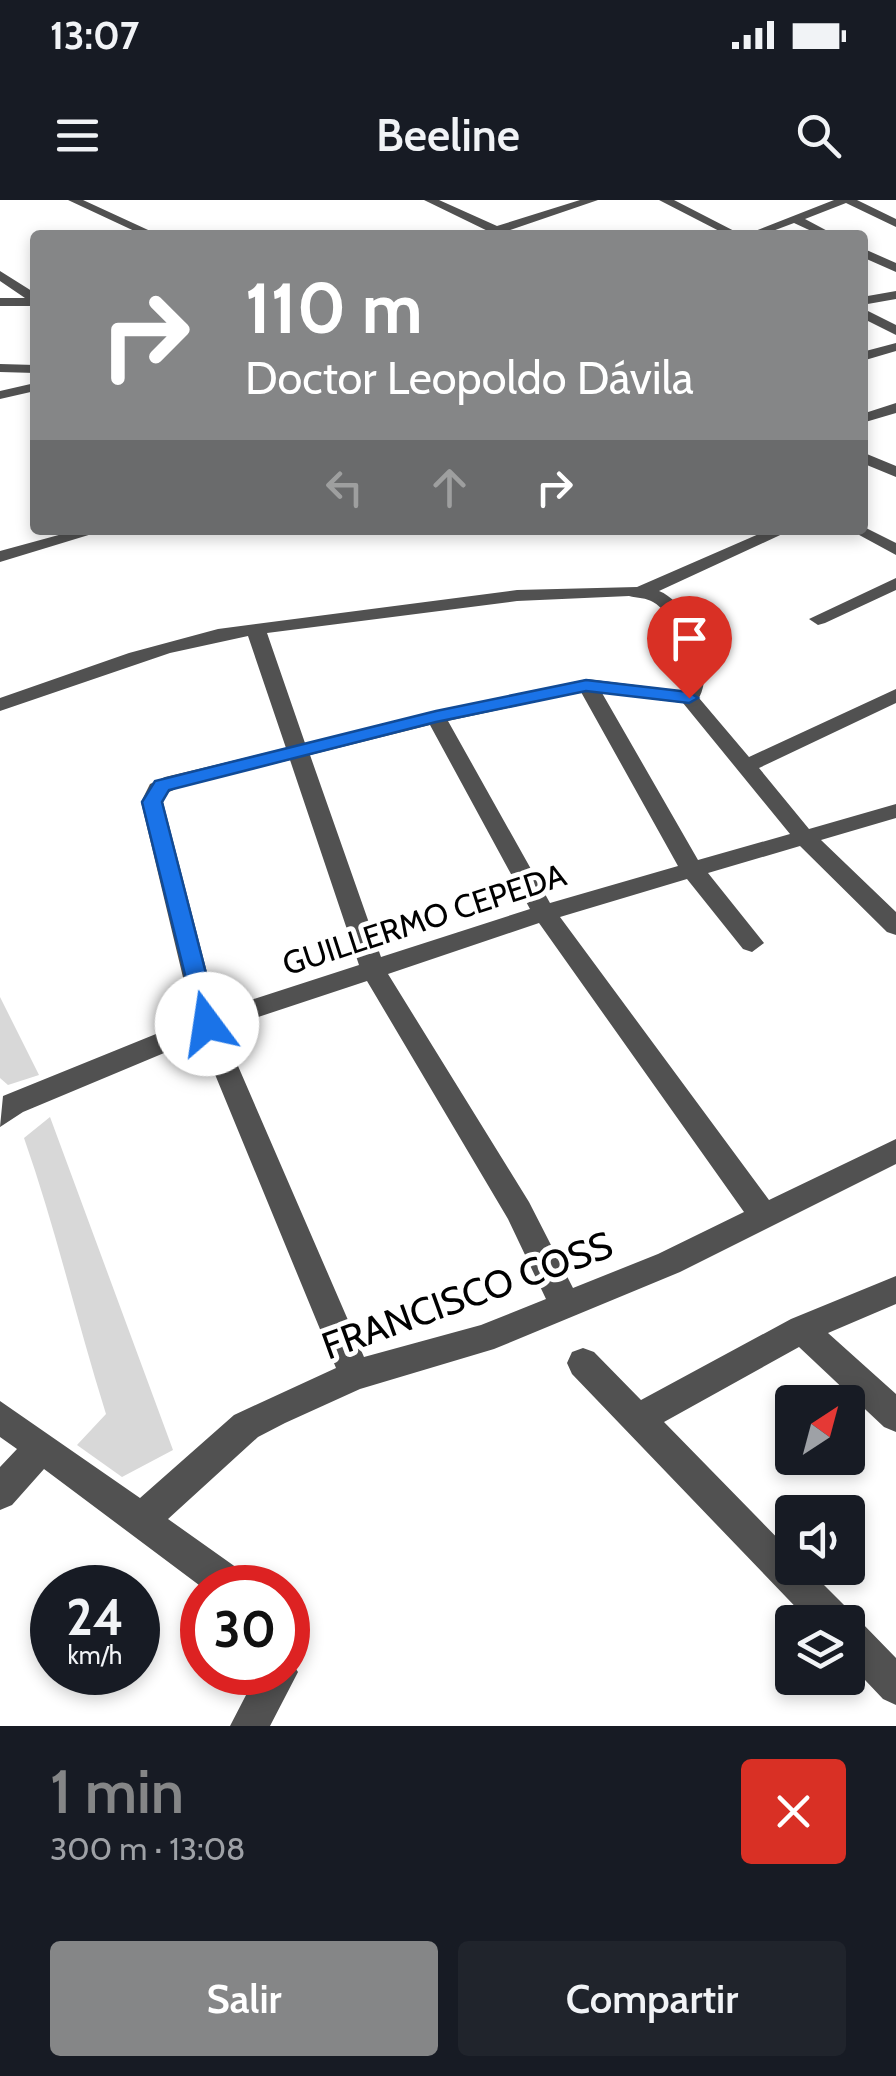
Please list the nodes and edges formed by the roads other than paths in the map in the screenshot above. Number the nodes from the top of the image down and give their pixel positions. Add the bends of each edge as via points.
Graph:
1 (74, 200) edge
2 (430, 200) edge
3 (592, 200) edge
4 (665, 200) edge
5 (838, 201) edge
6 (794, 218) junction
7 (896, 224) edge
8 (143, 230) edge
9 (495, 230) edge
10 (510, 230) edge
11 (726, 230) edge
12 (764, 230) edge
13 (819, 230) edge
14 (868, 255) edge
15 (894, 267) edge
16 (868, 271) edge
17 (0, 276) edge
18 (896, 294) edge
19 (30, 297) edge
20 (868, 300) edge
21 (30, 301) edge
22 (0, 302) edge
23 (868, 316) edge
24 (896, 332) edge
25 (896, 347) edge
26 (868, 355) edge
27 (0, 368) edge
28 (30, 369) edge
29 (30, 389) edge
30 (0, 395) edge
31 (896, 408) edge
32 (868, 417) edge
33 (868, 460) edge
34 (896, 472) edge
35 (79, 535) edge
36 (748, 535) edge
37 (770, 535) edge
38 (868, 535) edge
39 (757, 540) junction
40 (896, 550) edge
41 (0, 558) edge
42 (896, 584) edge
43 (643, 591) junction
44 (818, 618) dead end
45 (256, 630) junction
46 (586, 685) junction
47 (896, 694) edge
48 (689, 698) junction
49 (0, 705) edge
50 (436, 717) junction
51 (298, 752) junction
52 (749, 765) junction
53 (896, 810) edge
54 (806, 838) junction
55 (691, 868) junction
56 (544, 913) junction
57 (896, 926) edge
58 (752, 943) dead end
59 (373, 970) junction
60 (207, 1024) junction
61 (4, 1105) edge
62 (896, 1151) edge
63 (763, 1215) junction
64 (896, 1290) edge
65 (564, 1305) junction
66 (802, 1329) junction
67 (583, 1363) dead end
68 (355, 1375) junction
69 (896, 1416) edge
70 (0, 1418) edge
71 (638, 1419) junction
72 (40, 1448) junction
73 (0, 1494) edge
74 (140, 1520) junction
75 (202, 1565) edge
76 (819, 1605) edge
77 (865, 1654) edge
78 (896, 1686) edge
79 (266, 1695) edge
80 (249, 1726) edge

1 - 8 street
2 - 9 street
3 - 10 street
4 - 11 street
5 - 6 street
5 - 7 street
6 - 12 street
6 - 13 street
14 - 15 street
15 - 16 street
17 - 19 street
18 - 20 street
21 - 22 street
23 - 24 street
25 - 26 street
27 - 28 street
29 - 30 street
31 - 32 street
33 - 34 street
35 - 41 street
36 - 39 street
37 - 39 street
38 - 40 street
39 - 43 street
42 - 44 street
43 - 45 street via 525,596
43 - 48 street via 666,602 686,640 696,681
45 - 49 street via 195,641
45 - 51 street
46 - 48 street
46 - 50 street
46 - 55 street
47 - 52 street
48 - 52 street
50 - 51 street
50 - 56 street
51 - 59 street
51 - 60 street via 155,792 152,802
52 - 54 street
53 - 54 street, GUILLERMO CEPEDA
54 - 55 street, GUILLERMO CEPEDA
54 - 57 street
55 - 56 street, GUILLERMO CEPEDA
55 - 58 street
56 - 59 street, GUILLERMO CEPEDA
56 - 63 street
59 - 60 street, GUILLERMO CEPEDA
59 - 65 street via 519,1211
60 - 61 street, GUILLERMO CEPEDA
60 - 68 street
62 - 63 street, FRANCISCO COSS
63 - 65 street, FRANCISCO COSS via 669,1264
64 - 66 street
65 - 68 street, FRANCISCO COSS via 484,1339
66 - 69 street
66 - 71 street
67 - 71 street
68 - 74 street, FRANCISCO COSS via 246,1426
70 - 72 street
71 - 76 street
72 - 73 street
72 - 74 street
74 - 75 street
77 - 78 street
79 - 80 street

